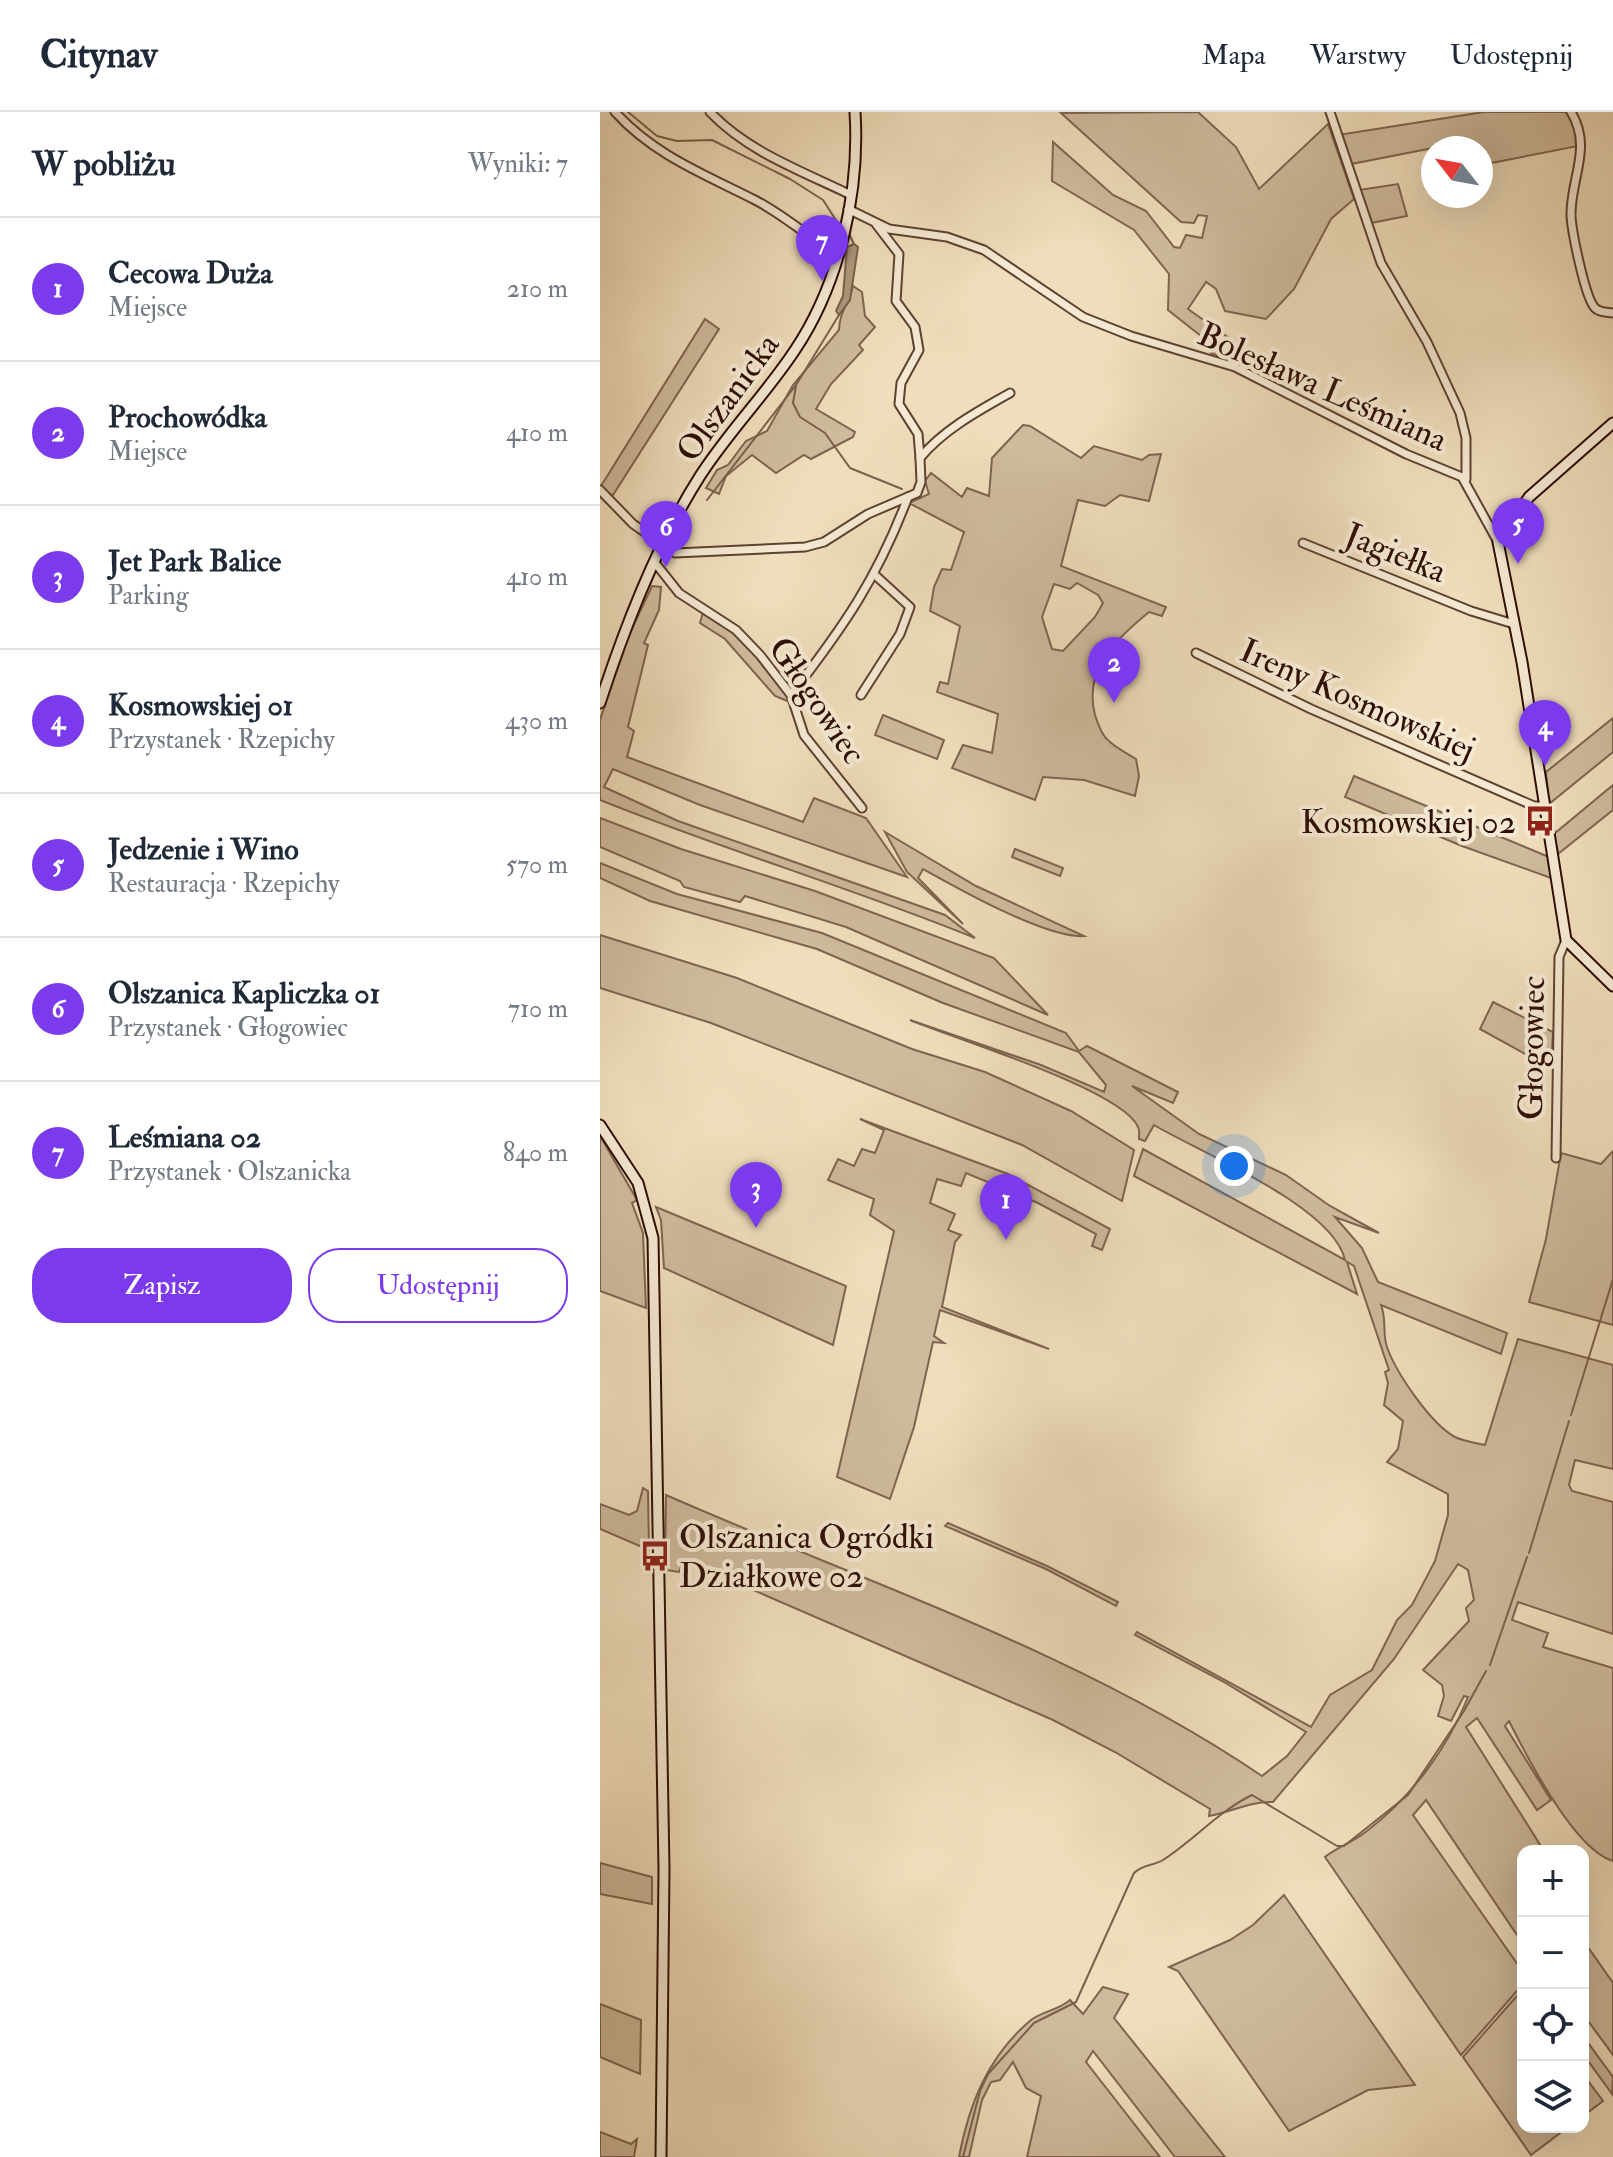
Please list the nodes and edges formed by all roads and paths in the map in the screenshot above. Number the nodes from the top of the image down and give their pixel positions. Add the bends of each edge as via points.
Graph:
1 (615, 112) edge
2 (710, 112) edge
3 (855, 112) edge
4 (1330, 112) edge
5 (1571, 112) edge
6 (851, 195) junction
7 (848, 209) junction
8 (876, 224) junction
9 (836, 255) junction
10 (1613, 313) edge
11 (1010, 393) dead end
12 (1613, 423) edge
13 (920, 458) junction
14 (1466, 479) junction
15 (600, 490) edge
16 (908, 497) junction
17 (1498, 542) junction
18 (1303, 543) dead end
19 (663, 547) junction
20 (656, 564) junction
21 (875, 575) junction
22 (1514, 624) junction
23 (1196, 653) dead end
24 (791, 695) junction
25 (861, 695) dead end
26 (600, 703) edge
27 (1545, 806) junction
28 (862, 808) dead end
29 (1566, 940) junction
30 (1613, 986) edge
31 (600, 1125) edge
32 (1556, 1158) dead end
33 (661, 2157) edge

1 - 9 street via 666,154 757,201
2 - 6 street via 760,151
3 - 6 street, Olszanicka
4 - 14 street via 1381,263 1460,413
5 - 10 street via 1581,132 1582,152 1571,215 1575,239 1591,302 1601,312
6 - 7 street, Olszanicka
7 - 8 street
7 - 9 street, Olszanicka
8 - 13 street via 899,257 896,301 915,327 919,350 899,394 901,410 918,434
8 - 14 street, Bolesława Leśmiana via 984,250 1083,317 1235,367
9 - 19 street, Olszanicka via 797,348 712,458
11 - 13 street via 939,438
12 - 17 street via 1529,497
13 - 16 street via 921,482 917,493
14 - 17 street, Bolesława Leśmiana
15 - 19 street
16 - 19 street via 805,547 690,554
16 - 21 street
17 - 22 street
18 - 22 street, Jagiełka
19 - 20 street, Olszanicka
20 - 24 street, Głogowiec via 679,593 736,630
20 - 26 street, Olszanicka
21 - 24 street via 851,617
21 - 25 street via 910,607 900,634
22 - 27 street
23 - 27 street, Ireny Kosmowskiej via 1369,735 1534,806
24 - 28 street, Głogowiec via 804,735
27 - 29 street
29 - 30 street
29 - 32 street, Głogowiec via 1558,968
31 - 33 street via 638,1183 653,1238 664,1869

